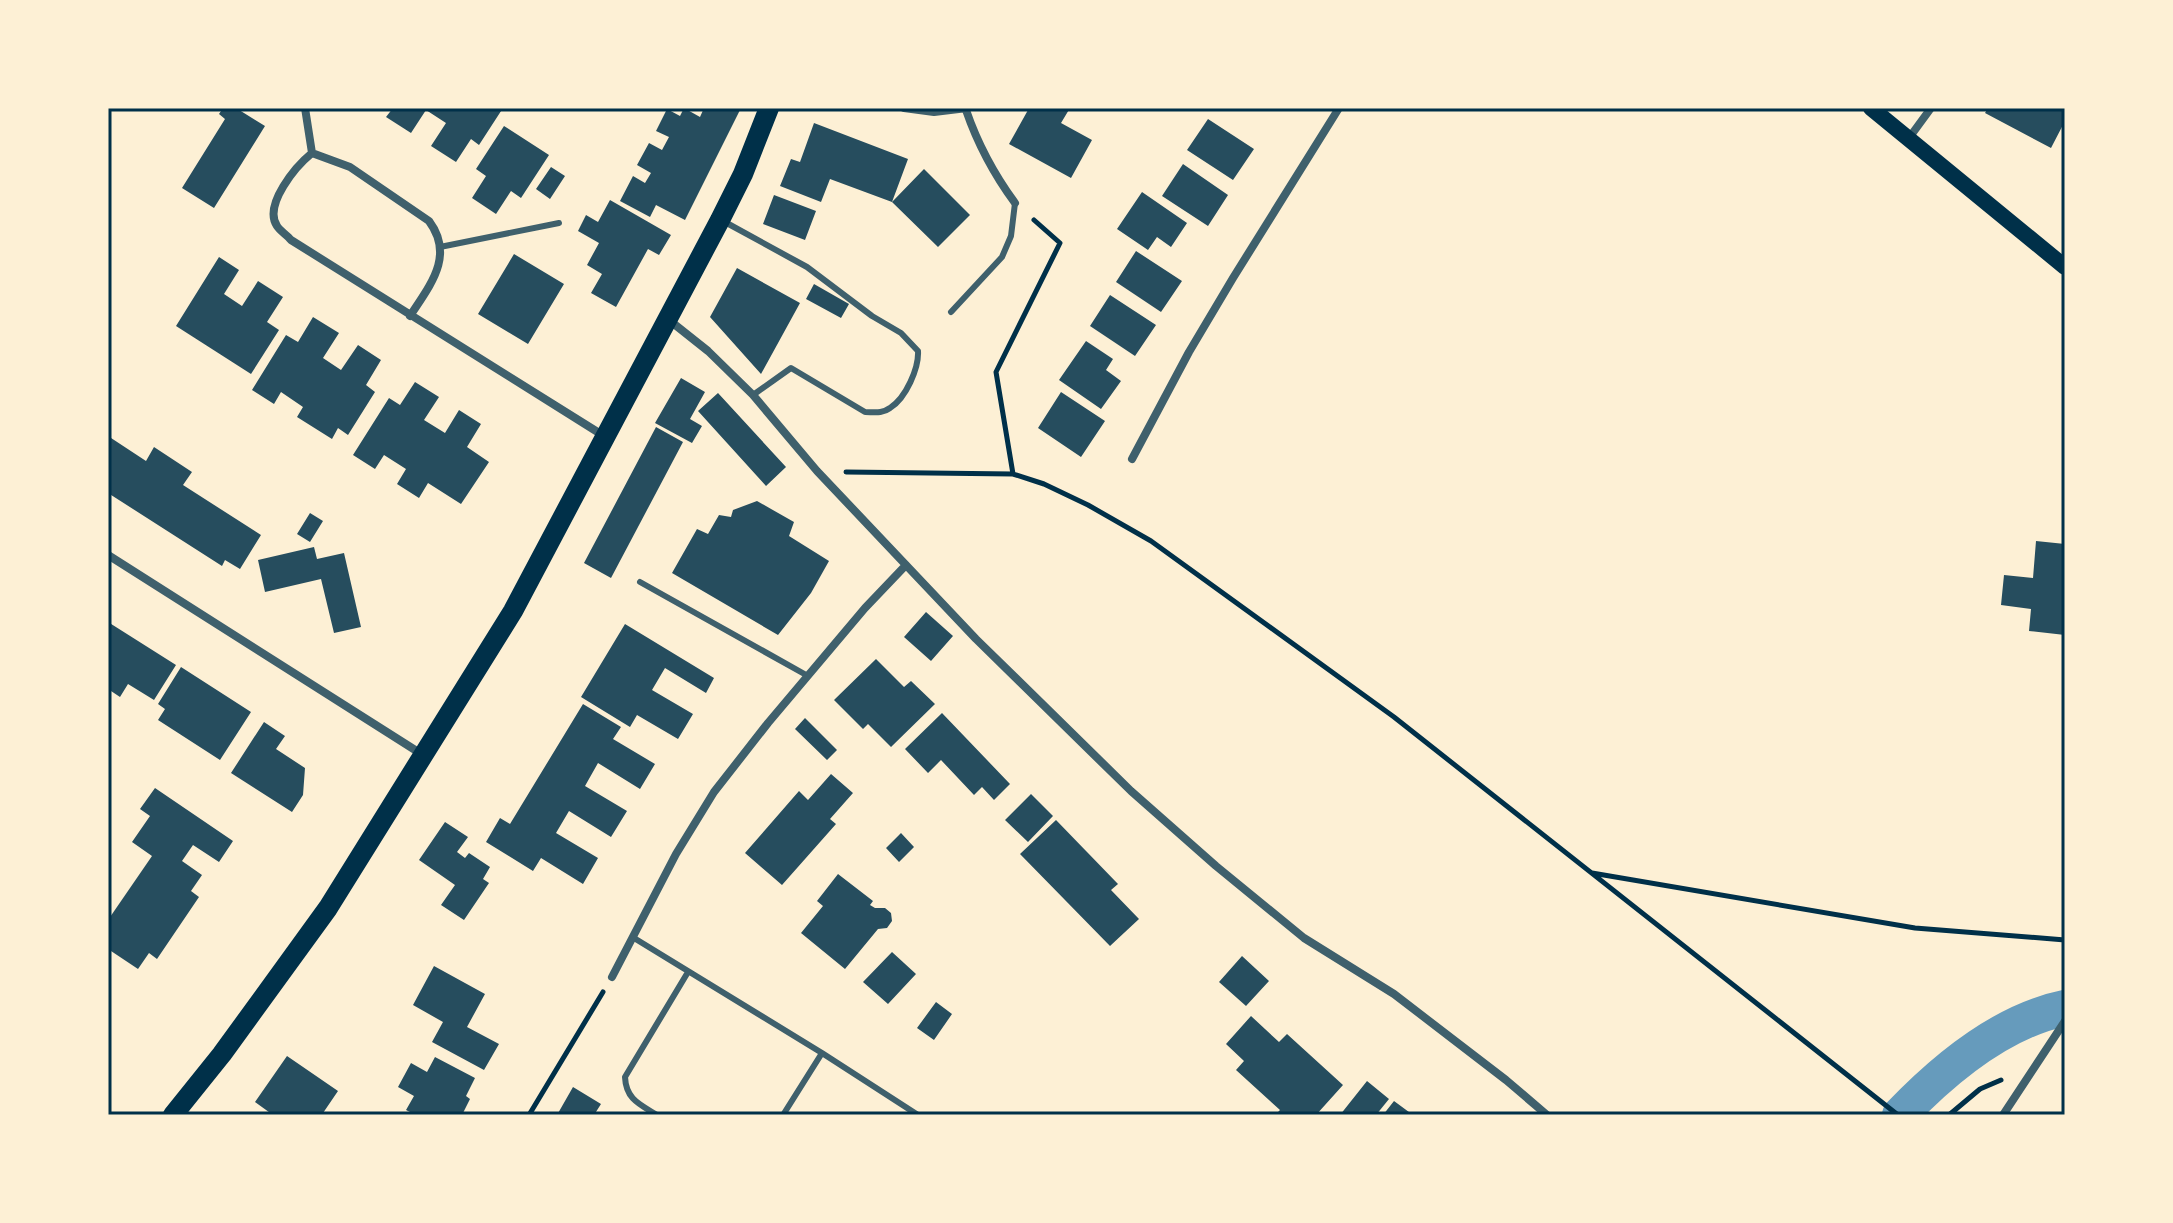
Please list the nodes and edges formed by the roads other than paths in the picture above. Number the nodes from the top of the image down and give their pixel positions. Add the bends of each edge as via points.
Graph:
1 (305, 108) edge
2 (769, 108) edge
3 (904, 108) edge
4 (1339, 108) edge
5 (1871, 108) edge
6 (1931, 108) edge
7 (966, 109) edge
8 (1909, 138) junction
9 (312, 153) junction
10 (1015, 203) joint
11 (720, 220) junction
12 (559, 223) dead end
13 (440, 247) junction
14 (2065, 267) edge
15 (951, 312) dead end
16 (410, 316) junction
17 (669, 320) junction
18 (753, 395) junction
19 (605, 437) junction
20 (1132, 459) dead end
21 (108, 555) edge
22 (906, 565) junction
23 (640, 582) dead end
24 (809, 676) junction
25 (424, 756) junction
26 (634, 938) junction
27 (688, 972) junction
28 (612, 977) road end
29 (2065, 1021) edge
30 (822, 1053) junction
31 (173, 1115) edge
32 (657, 1115) edge
33 (783, 1115) edge
34 (918, 1115) edge
35 (1547, 1115) edge
36 (2003, 1115) edge

1 - 9 street
2 - 11 main road
3 - 7 street
4 - 20 street via 1218,303
5 - 8 main road
6 - 8 street
7 - 10 street via 985,159
8 - 14 main road
9 - 13 street via 350,167 429,221
9 - 16 street via 274,204 276,225
10 - 15 lane via 1002,257
11 - 17 main road
11 - 18 lane via 807,267 901,333 918,351 899,401 879,413 865,412 791,368
12 - 13 lane
13 - 16 street via 434,279
16 - 19 street
17 - 18 street
17 - 19 main road
18 - 22 street
19 - 25 main road via 513,611
21 - 25 street
22 - 24 street
22 - 35 street via 1120,780 1216,866 1304,938 1394,994
23 - 24 lane
24 - 26 street via 714,792
25 - 31 main road via 328,908
26 - 27 lane
26 - 28 street
27 - 30 lane
27 - 32 lane via 625,1077 631,1100
29 - 36 street
30 - 33 lane
30 - 34 lane

